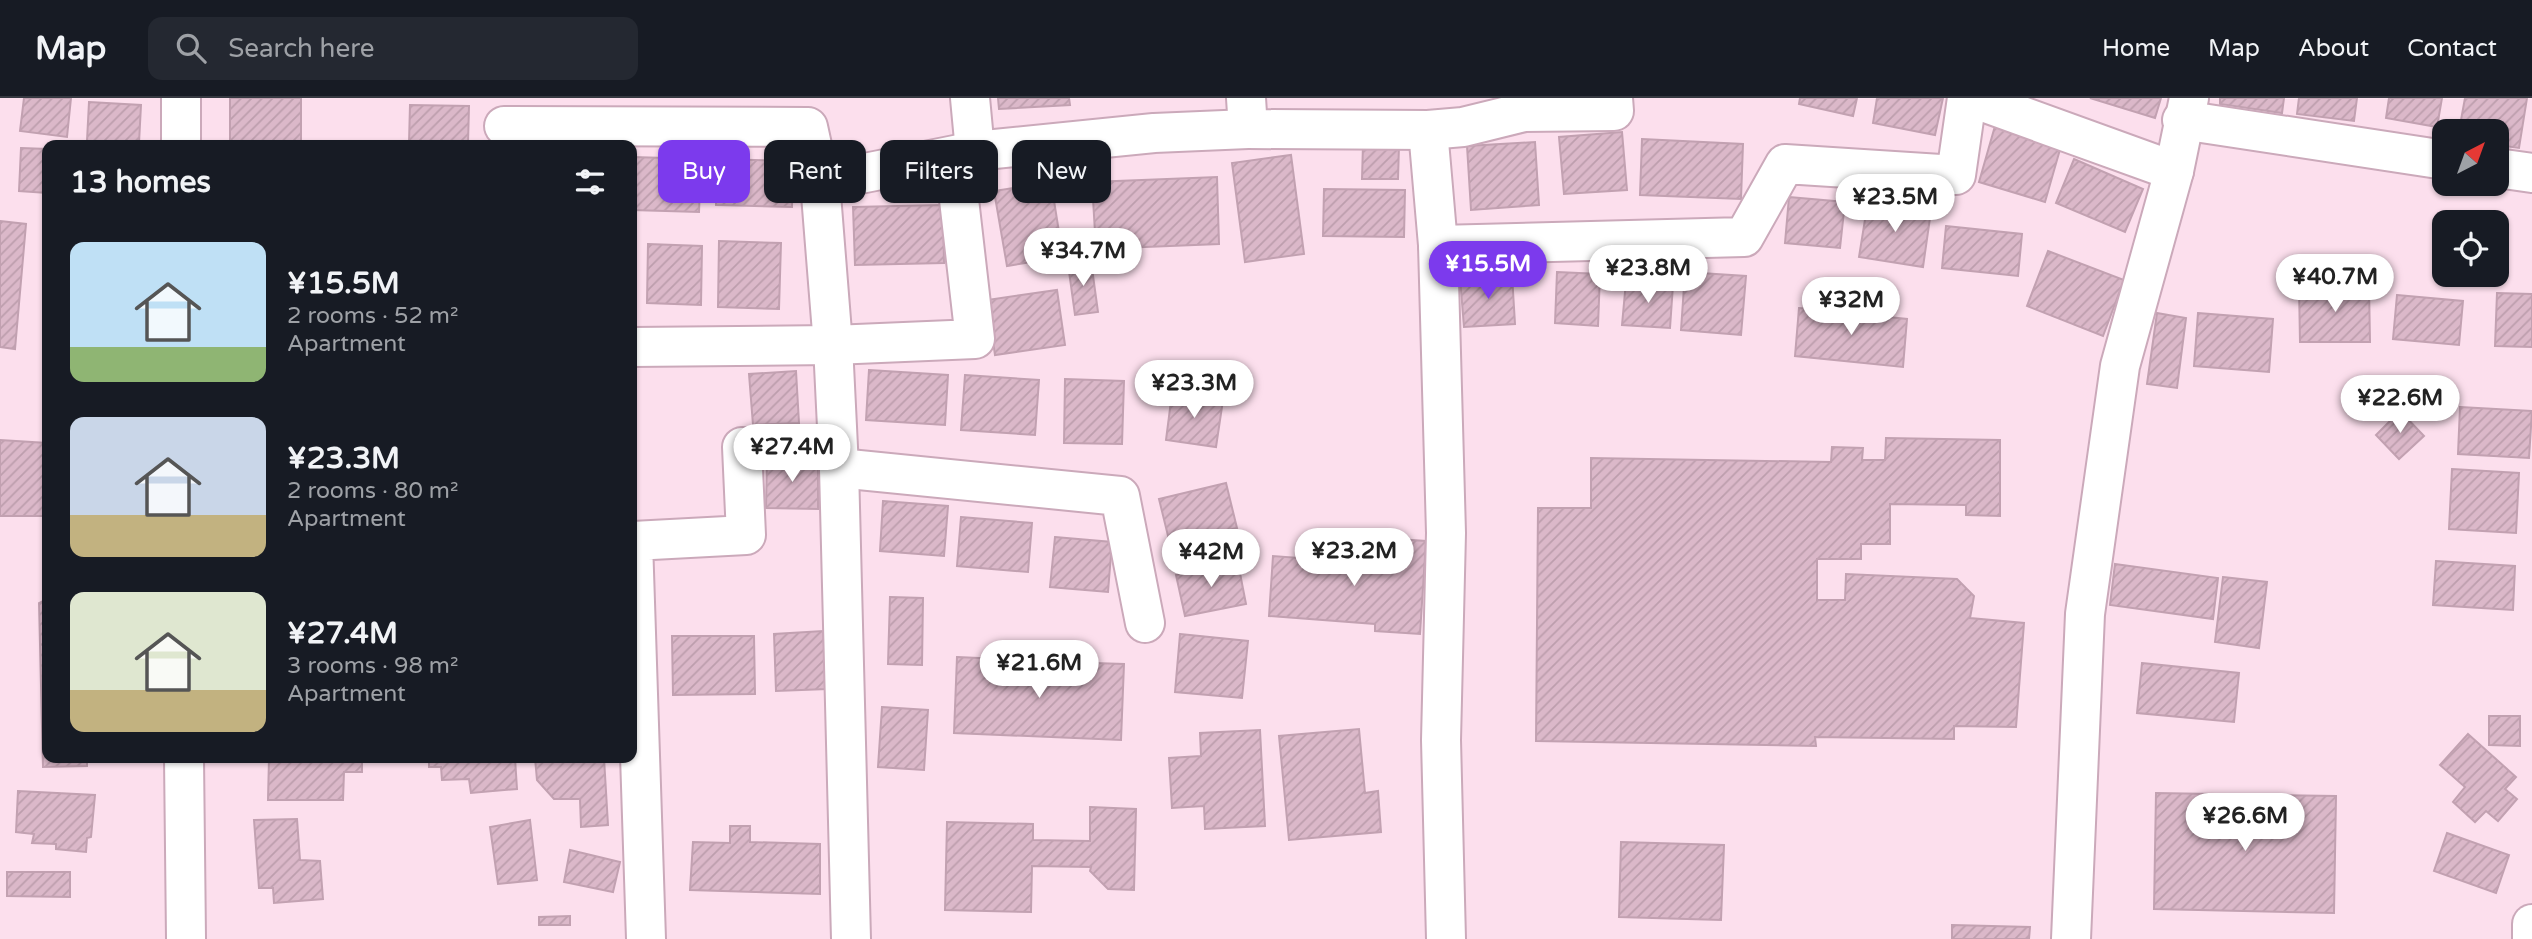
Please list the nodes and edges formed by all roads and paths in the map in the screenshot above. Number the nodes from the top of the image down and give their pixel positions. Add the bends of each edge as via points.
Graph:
1 (181, 98) edge
2 (970, 98) edge
3 (1613, 98) edge
4 (1970, 98) edge
5 (2185, 109) edge
6 (1247, 113) edge
7 (504, 123) edge
8 (1429, 130) junction
9 (181, 140) edge
10 (811, 140) edge
11 (966, 140) edge
12 (998, 150) edge
13 (2432, 157) edge
14 (2510, 170) edge
15 (2174, 171) junction
16 (2532, 173) edge
17 (822, 203) edge
18 (968, 203) edge
19 (1438, 245) junction
20 (833, 345) junction
21 (637, 347) edge
22 (742, 447) dead end
23 (839, 468) junction
24 (637, 541) edge
25 (1145, 622) dead end
26 (637, 663) edge
27 (184, 763) edge
28 (2532, 924) edge
29 (186, 939) edge
30 (646, 939) edge
31 (851, 939) edge
32 (1446, 939) edge
33 (2071, 939) edge
34 (2532, 939) edge

1 - 9 street
2 - 11 street
3 - 8 street via 1614,111 1524,112
4 - 15 street
4 - 19 street via 1956,175 1784,164 1744,237
5 - 13 street
5 - 15 street
6 - 8 street
6 - 12 street via 1154,133
7 - 10 street via 808,127
8 - 19 street
14 - 16 street
15 - 33 street via 2120,366 2085,614
17 - 20 street
18 - 20 street via 975,339
19 - 32 street via 1446,533 1441,740
20 - 21 street
20 - 23 street
22 - 24 street via 746,536
23 - 25 street via 1120,496
23 - 31 street
26 - 30 street
27 - 29 street
28 - 34 street

